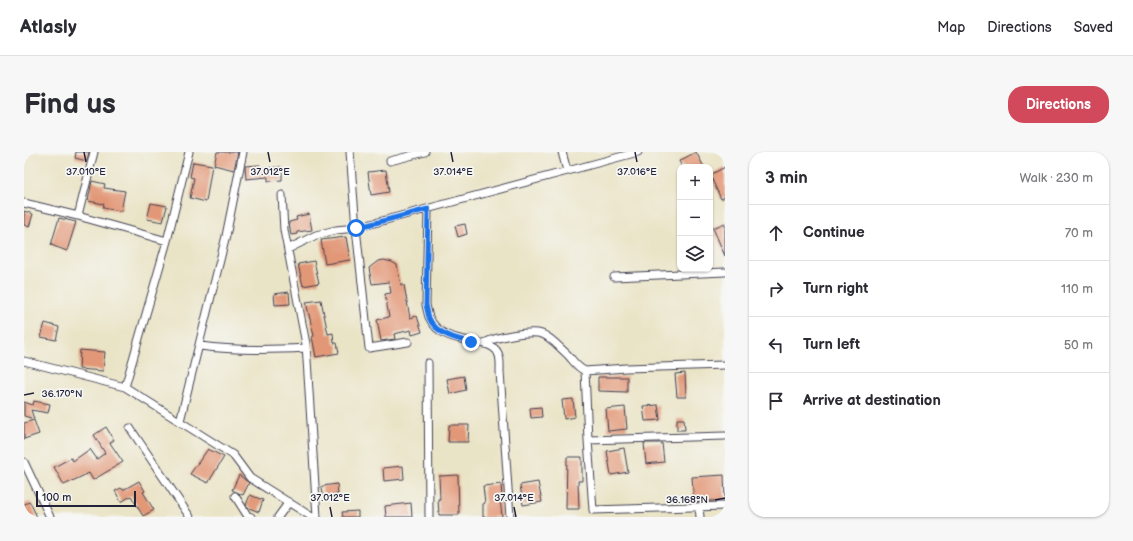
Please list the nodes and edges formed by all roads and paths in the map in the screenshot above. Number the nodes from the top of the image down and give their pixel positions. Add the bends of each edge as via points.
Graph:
1 (94, 152) edge
2 (189, 152) edge
3 (244, 152) edge
4 (350, 152) edge
5 (425, 152) edge
6 (562, 152) edge
7 (638, 152) edge
8 (390, 161) dead end
9 (567, 171) junction
10 (282, 195) dead end
11 (24, 203) edge
12 (428, 209) junction
13 (78, 216) junction
14 (356, 228) junction
15 (167, 241) junction
16 (288, 249) junction
17 (725, 272) edge
18 (614, 277) dead end
19 (408, 342) dead end
20 (484, 344) junction
21 (200, 346) junction
22 (306, 348) junction
23 (24, 361) edge
24 (428, 362) dead end
25 (725, 365) edge
26 (584, 371) junction
27 (125, 387) junction
28 (180, 421) junction
29 (130, 428) dead end
30 (725, 436) edge
31 (588, 440) junction
32 (24, 462) edge
33 (236, 496) dead end
34 (289, 502) junction
35 (725, 506) edge
36 (699, 507) junction
37 (50, 517) edge
38 (190, 517) edge
39 (251, 517) edge
40 (278, 517) edge
41 (312, 517) edge
42 (318, 517) edge
43 (429, 517) edge
44 (510, 517) edge
45 (700, 517) edge

1 - 13 street
2 - 15 street
3 - 21 street
4 - 14 street
5 - 8 street
6 - 9 street
7 - 9 street
9 - 12 street
10 - 16 street
11 - 13 street
12 - 14 street
12 - 20 street via 426,305 429,317 439,330 453,338
13 - 15 street
14 - 16 street via 316,235
14 - 19 street via 369,348
15 - 27 street
16 - 22 street
17 - 18 street
20 - 26 street via 511,335 541,334 547,336
20 - 44 street via 498,352 500,359
21 - 22 street via 264,350
21 - 28 street
22 - 42 street
23 - 27 street
24 - 43 street
25 - 26 street
26 - 31 street
27 - 28 street
28 - 34 street via 234,455 250,478
29 - 38 street
30 - 31 street
31 - 36 street via 593,510
32 - 37 street
33 - 39 street
34 - 40 street
34 - 41 street
35 - 36 street
36 - 45 street

